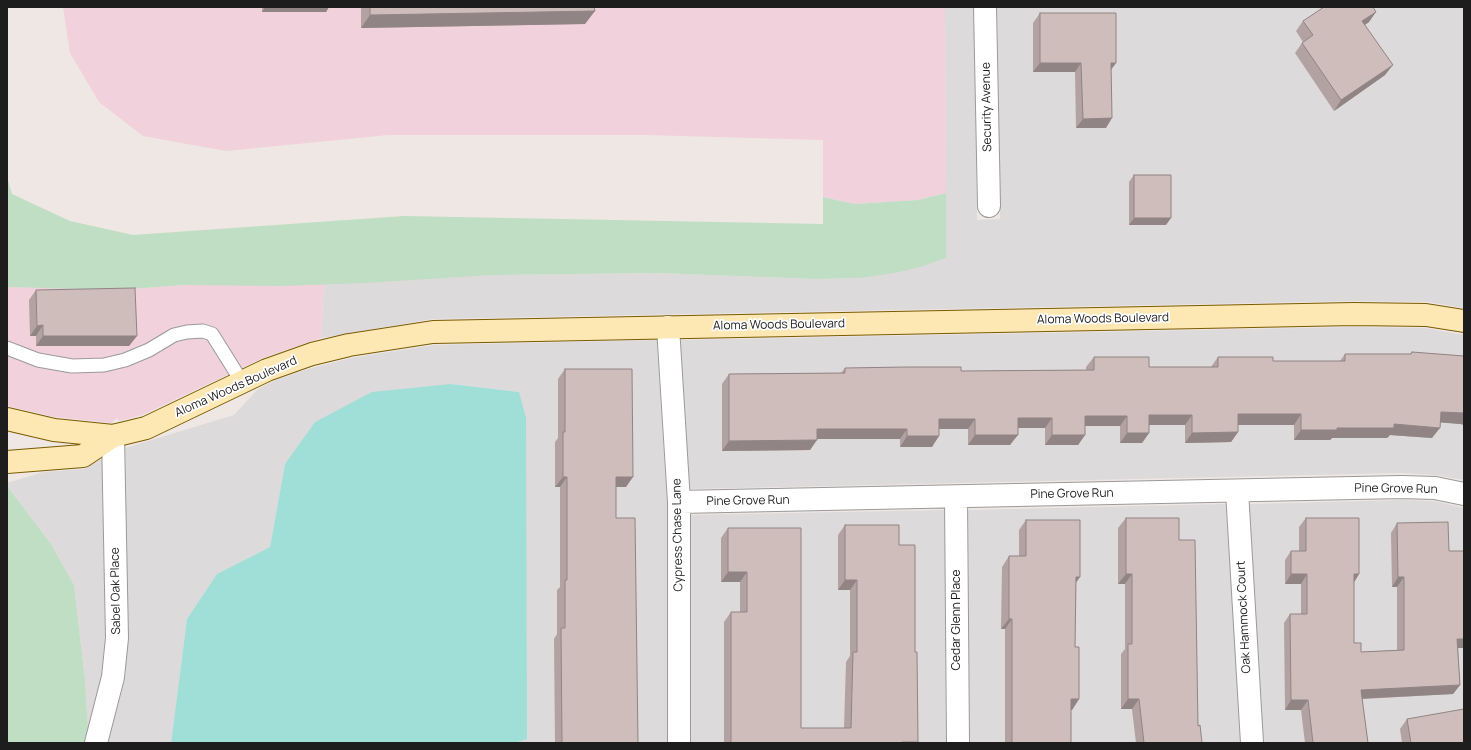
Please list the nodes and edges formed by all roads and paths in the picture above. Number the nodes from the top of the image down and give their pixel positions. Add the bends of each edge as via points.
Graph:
1 (986, 7) edge
2 (989, 206) dead end
3 (1464, 321) edge
4 (668, 327) junction
5 (7, 348) edge
6 (242, 382) junction
7 (7, 419) edge
8 (113, 436) junction
9 (7, 462) edge
10 (1237, 491) junction
11 (1464, 494) edge
12 (956, 497) junction
13 (679, 502) junction
14 (96, 743) edge
15 (679, 743) edge
16 (958, 743) edge
17 (1252, 743) edge

1 - 2 street, Security Avenue
3 - 4 street, Aloma Woods Boulevard via 1426,315 1354,314
4 - 6 street, Aloma Woods Boulevard via 433,332 349,345 312,354
4 - 13 street, Cypress Chase Lane
5 - 6 lane via 38,360 72,366 104,365 150,350 174,335 203,331 212,334
6 - 8 street, Aloma Woods Boulevard via 146,428
7 - 8 street, Aloma Woods Boulevard via 54,430
8 - 9 street, Aloma Woods Boulevard via 83,456
8 - 14 street, Sabel Oak Place via 117,638 114,677
10 - 11 street, Pine Grove Run via 1402,486 1435,488
10 - 12 street, Pine Grove Run
10 - 17 street, Oak Hammock Court
12 - 13 street, Pine Grove Run
12 - 16 street, Cedar Glenn Place
13 - 15 street, Cypress Chase Lane

